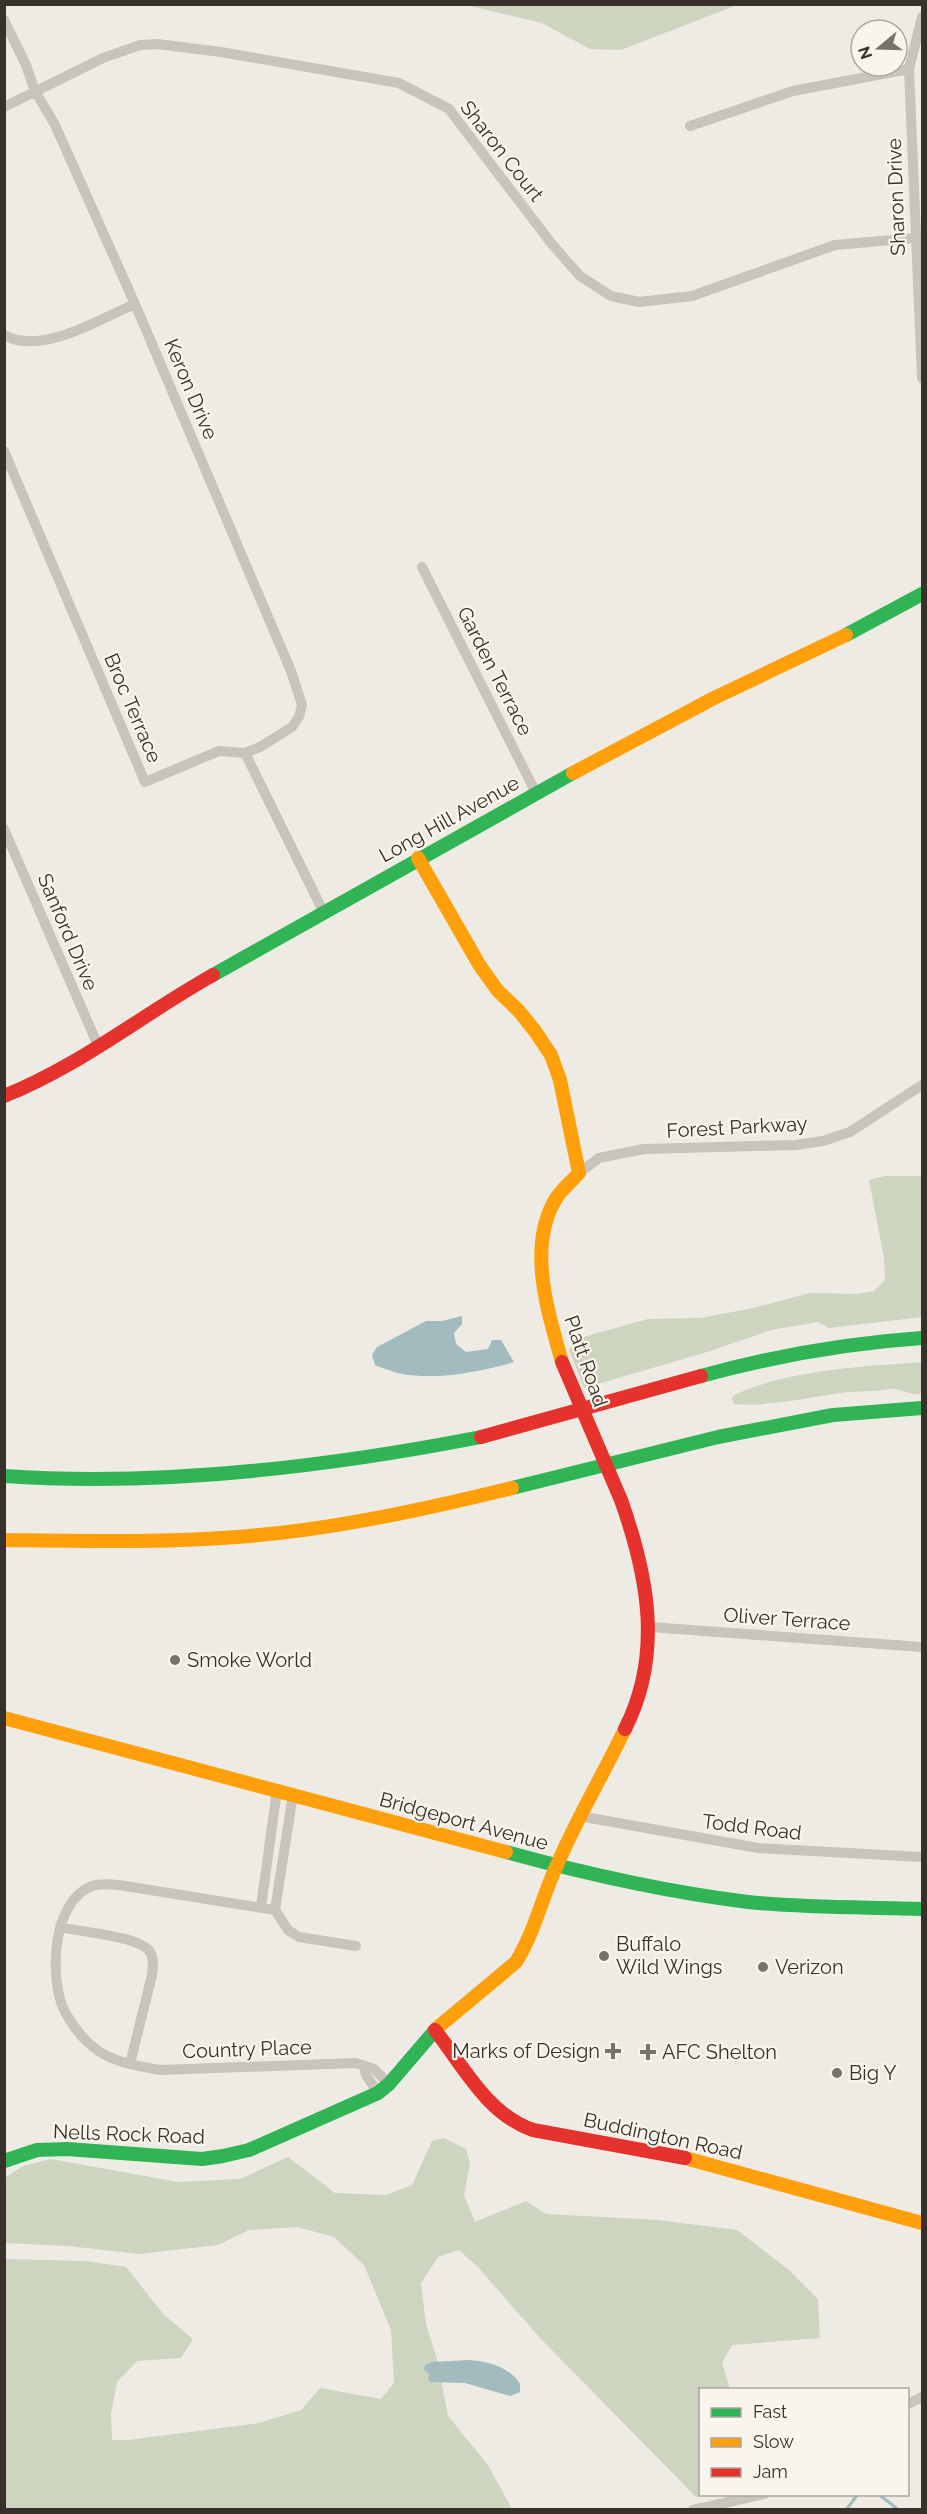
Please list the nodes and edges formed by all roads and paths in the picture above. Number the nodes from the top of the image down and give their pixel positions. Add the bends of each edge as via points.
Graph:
1 (922, 17) edge
2 (4, 20) edge
3 (909, 69) joint
4 (862, 78) edge
5 (36, 91) junction
6 (4, 107) edge
7 (690, 126) dead end
8 (915, 238) junction
9 (135, 304) junction
10 (4, 335) edge
11 (922, 378) edge
12 (4, 451) edge
13 (422, 567) dead end
14 (922, 594) edge
15 (245, 753) junction
16 (536, 793) junction
17 (4, 829) edge
18 (418, 858) junction
19 (324, 913) junction
20 (99, 1048) junction
21 (922, 1085) edge
22 (4, 1096) edge
23 (579, 1173) junction
24 (922, 1338) edge
25 (922, 1408) edge
26 (4, 1476) edge
27 (4, 1540) edge
28 (650, 1627) junction
29 (922, 1647) edge
30 (4, 1718) edge
31 (277, 1790) junction
32 (293, 1794) junction
33 (579, 1816) junction
34 (922, 1857) edge
35 (556, 1866) junction
36 (261, 1906) junction
37 (922, 1909) edge
38 (275, 1910) junction
39 (60, 1927) junction
40 (356, 1946) dead end
41 (435, 2030) junction
42 (130, 2064) junction
43 (383, 2088) junction
44 (4, 2161) edge
45 (922, 2223) edge
46 (755, 2496) edge
47 (693, 2510) edge

1 - 3 street, Sharon Drive
2 - 5 street, Keron Drive
3 - 8 street, Sharon Drive
4 - 7 street via 793,91
5 - 6 street, Sharon Court
5 - 8 street, Sharon Court via 122,50 157,44 399,83 449,110 580,276 611,296 639,302 692,296 835,245
5 - 9 street, Keron Drive via 55,124
8 - 11 street, Sharon Drive
9 - 10 street via 52,339 29,343
9 - 15 street, Keron Drive via 300,692 302,705 292,727
12 - 15 street, Broc Terrace via 144,782 219,751
13 - 16 street, Garden Terrace
14 - 16 main road, Long Hill Avenue
15 - 19 street
16 - 18 main road, Long Hill Avenue
17 - 20 street, Sanford Drive
18 - 19 main road, Long Hill Avenue
18 - 23 main road via 480,966 536,1031 550,1055 560,1080
19 - 20 main road, Long Hill Avenue via 179,994
20 - 22 main road, Long Hill Avenue
21 - 23 street, Forest Parkway via 850,1132 823,1141 644,1149 598,1158
23 - 28 main road, Platt Road, bridge via 555,1199 546,1223 542,1264 548,1309 562,1362 621,1500 642,1566
24 - 26 main road via 864,1342 757,1361 480,1437 356,1459 165,1478 59,1480
25 - 27 main road via 833,1415 718,1437 427,1509 328,1527 137,1542
28 - 29 street, Oliver Terrace
28 - 33 main road, Platt Road via 643,1686 625,1731
30 - 31 main road, Bridgeport Avenue
31 - 32 main road, Bridgeport Avenue
31 - 36 street
32 - 35 main road, Bridgeport Avenue
32 - 38 street
33 - 34 street, Todd Road via 758,1848
33 - 35 main road, Platt Road
35 - 37 main road, Bridgeport Avenue via 666,1891 751,1902
35 - 41 main road, Nells Rock Road via 539,1918 516,1962
36 - 38 street, Country Place
36 - 39 street, Country Place via 93,1885 70,1904
38 - 40 street via 288,1930 299,1937
39 - 42 street, Country Place via 56,1978 65,2011 92,2046 108,2057
39 - 42 street via 126,1939 150,1953 153,1975
41 - 43 main road, Nells Rock Road
41 - 45 main road, Buddington Road via 495,2109 518,2125 703,2162
42 - 43 street, Country Place via 160,2070 356,2063 374,2069
43 - 44 main road, Nells Rock Road via 249,2150 223,2156 202,2159 67,2149 37,2150
46 - 47 street

